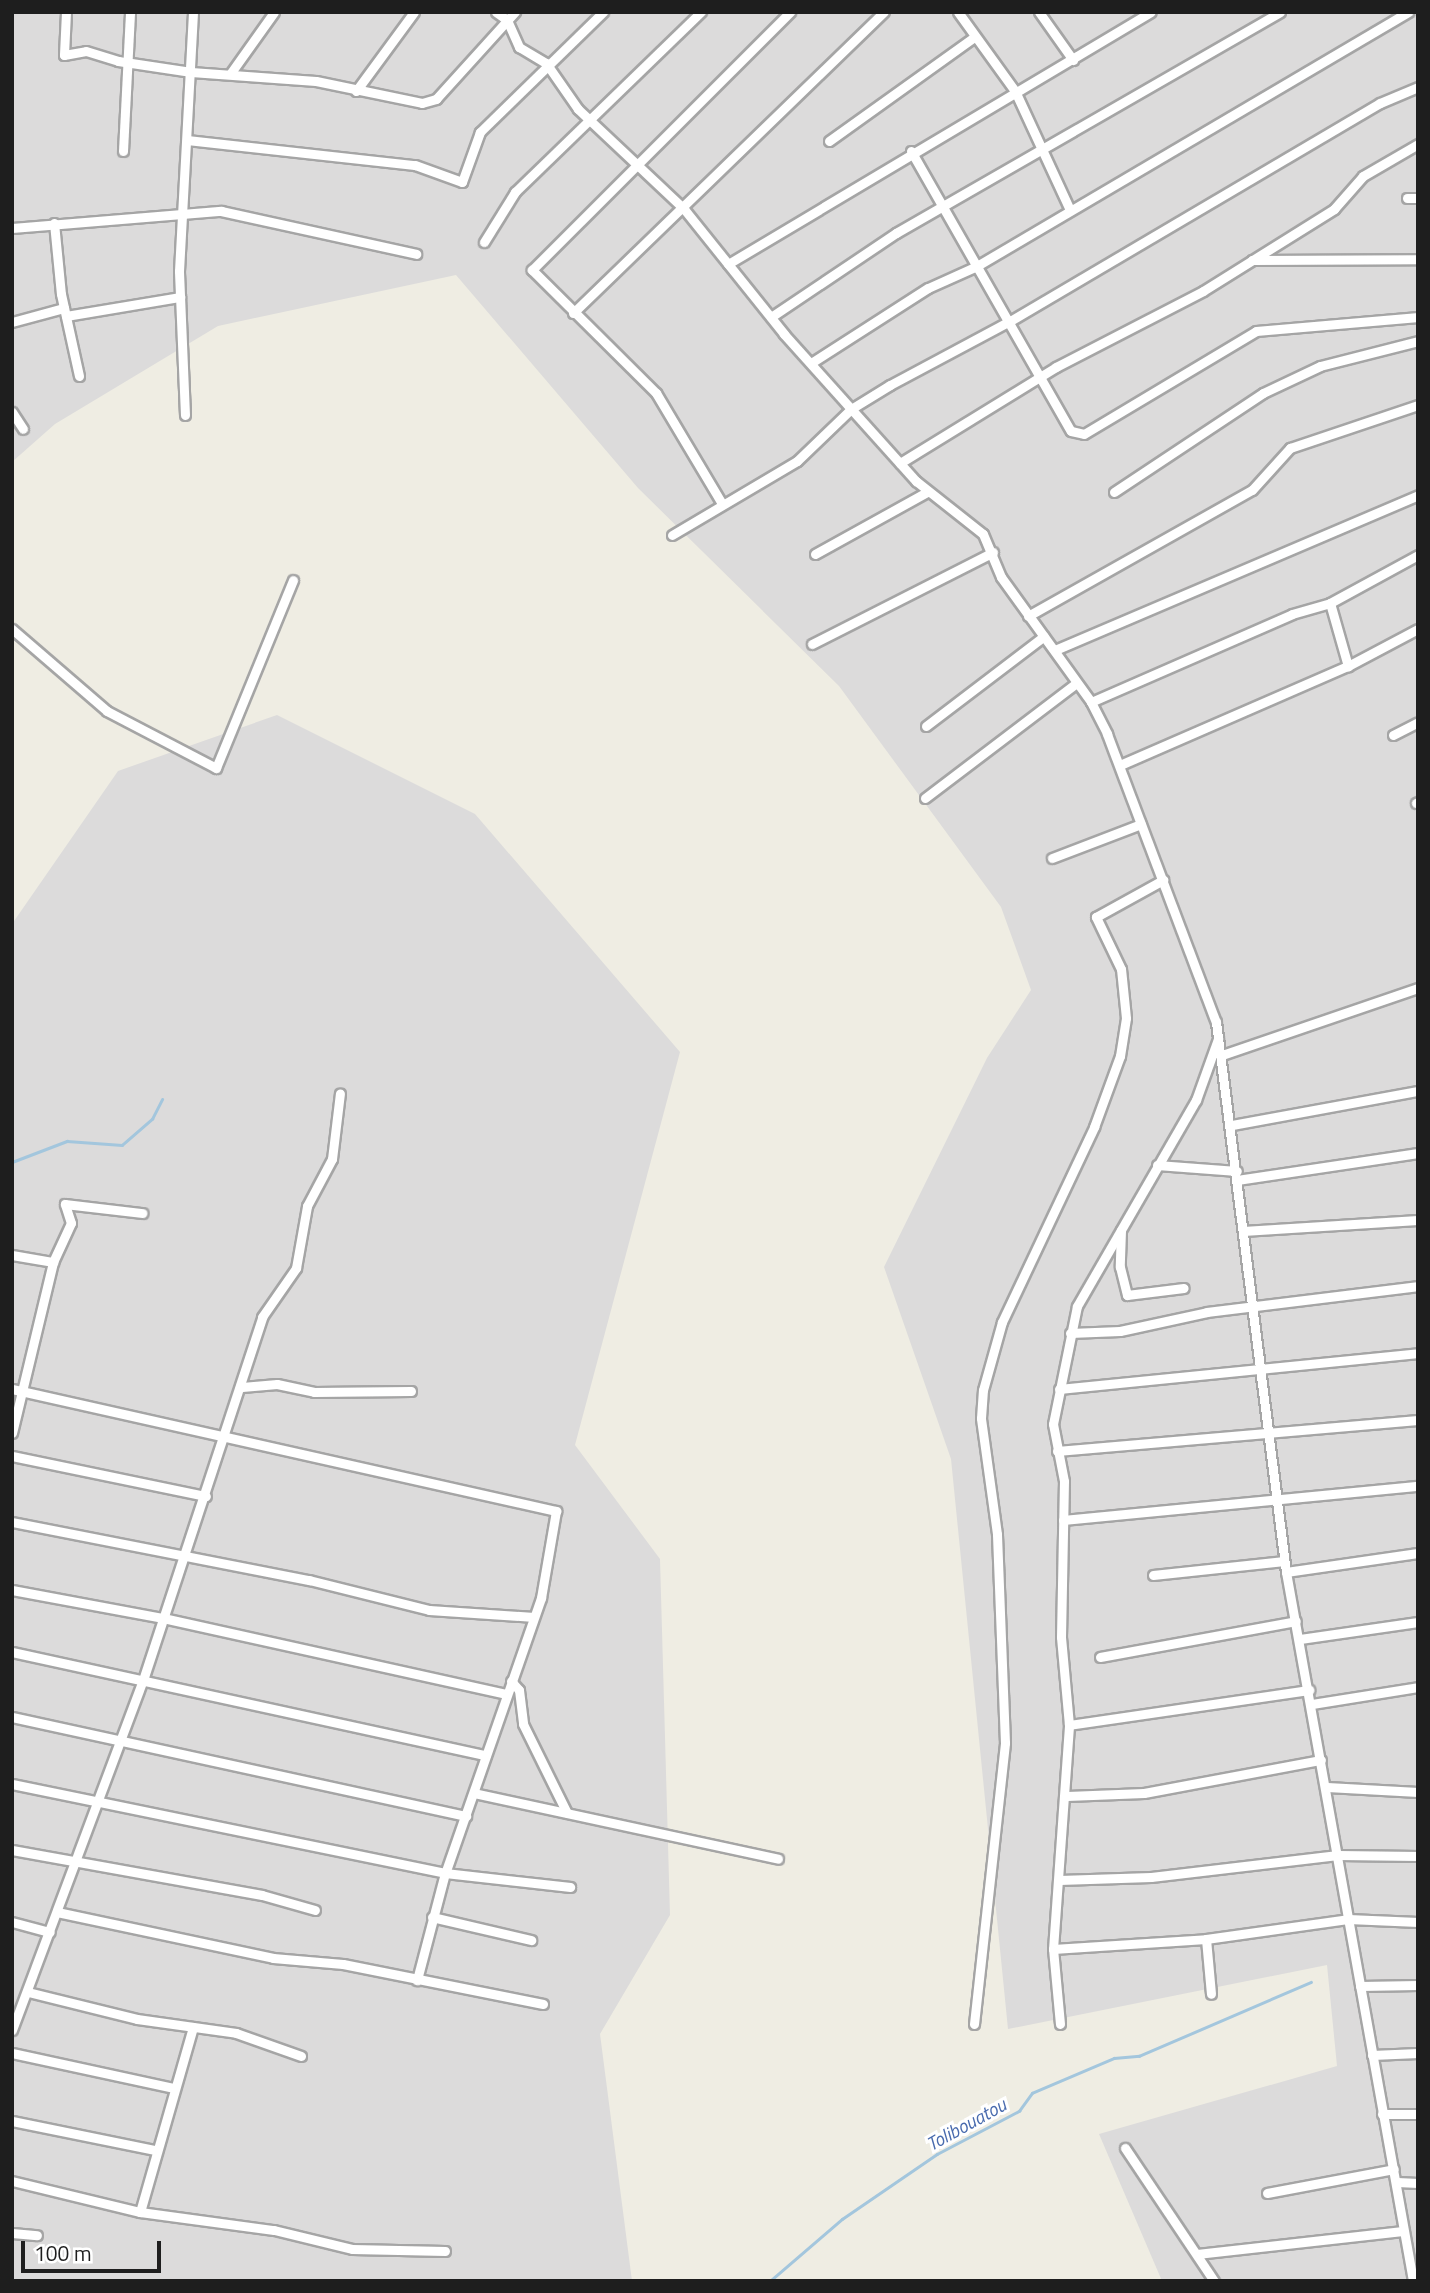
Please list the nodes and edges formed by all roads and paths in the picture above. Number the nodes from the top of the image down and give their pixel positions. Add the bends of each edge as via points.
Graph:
1 (66, 12) edge
2 (130, 12) edge
3 (193, 12) edge
4 (274, 12) edge
5 (414, 12) edge
6 (496, 12) edge
7 (515, 12) edge
8 (603, 12) edge
9 (701, 12) edge
10 (790, 12) edge
11 (884, 12) edge
12 (1039, 12) edge
13 (1151, 12) edge
14 (1280, 12) edge
15 (1408, 12) edge
16 (960, 13) edge
17 (507, 20) junction
18 (974, 37) junction
19 (1073, 60) junction
20 (126, 62) junction
21 (546, 63) junction
22 (191, 72) junction
23 (230, 74) junction
24 (1418, 87) edge
25 (356, 90) junction
26 (1015, 91) junction
27 (591, 119) junction
28 (187, 140) junction
29 (829, 141) dead end
30 (1418, 144) edge
31 (123, 151) dead end
32 (911, 151) junction
33 (1044, 151) junction
34 (637, 167) junction
35 (1407, 198) dead end
36 (1418, 198) edge
37 (943, 208) junction
38 (684, 209) junction
39 (1070, 211) junction
40 (182, 212) junction
41 (54, 223) junction
42 (12, 228) edge
43 (484, 242) dead end
44 (416, 254) dead end
45 (1418, 259) edge
46 (1247, 261) junction
47 (728, 264) junction
48 (975, 267) junction
49 (180, 298) junction
50 (65, 312) junction
51 (573, 313) junction
52 (771, 317) junction
53 (1418, 317) edge
54 (1010, 321) junction
55 (12, 322) edge
56 (1418, 341) edge
57 (810, 363) junction
58 (79, 376) dead end
59 (1041, 376) junction
60 (1418, 405) edge
61 (851, 409) junction
62 (12, 412) edge
63 (185, 415) dead end
64 (23, 429) dead end
65 (900, 463) junction
66 (927, 492) junction
67 (1114, 492) dead end
68 (1418, 495) edge
69 (721, 502) junction
70 (672, 535) dead end
71 (993, 552) junction
72 (815, 554) dead end
73 (1418, 555) edge
74 (293, 580) dead end
75 (1330, 603) junction
76 (1028, 616) junction
77 (12, 629) edge
78 (1418, 629) edge
79 (1044, 636) junction
80 (812, 644) dead end
81 (1055, 650) junction
82 (1348, 666) junction
83 (1073, 685) junction
84 (1091, 702) junction
85 (1418, 722) edge
86 (926, 726) dead end
87 (1393, 735) dead end
88 (1120, 765) junction
89 (925, 798) dead end
90 (1141, 824) junction
91 (1052, 858) dead end
92 (1163, 880) junction
93 (1418, 988) edge
94 (1219, 1037) junction
95 (1222, 1055) junction
96 (1418, 1091) edge
97 (340, 1093) dead end
98 (1232, 1125) junction
99 (1418, 1153) edge
100 (1157, 1165) junction
101 (1237, 1175) junction
102 (142, 1213) dead end
103 (1418, 1220) edge
104 (1121, 1228) junction
105 (1243, 1231) junction
106 (12, 1255) edge
107 (53, 1262) junction
108 (1418, 1286) edge
109 (1184, 1288) dead end
110 (1252, 1310) junction
111 (1070, 1333) junction
112 (1418, 1353) edge
113 (1259, 1371) junction
114 (242, 1387) junction
115 (12, 1389) edge
116 (1059, 1389) junction
117 (411, 1391) dead end
118 (25, 1393) junction
119 (1418, 1420) edge
120 (12, 1433) edge
121 (1267, 1435) junction
122 (226, 1437) junction
123 (1057, 1451) junction
124 (12, 1456) edge
125 (1418, 1486) edge
126 (206, 1496) junction
127 (1276, 1503) junction
128 (1063, 1520) junction
129 (12, 1522) edge
130 (1418, 1553) edge
131 (184, 1555) junction
132 (1284, 1561) junction
133 (1286, 1572) junction
134 (1153, 1575) dead end
135 (12, 1590) edge
136 (534, 1617) junction
137 (163, 1618) junction
138 (1296, 1621) junction
139 (1418, 1622) edge
140 (1300, 1639) junction
141 (12, 1652) edge
142 (1100, 1657) dead end
143 (143, 1680) junction
144 (511, 1681) junction
145 (1418, 1687) edge
146 (1309, 1690) junction
147 (506, 1694) junction
148 (1312, 1704) junction
149 (12, 1717) edge
150 (1069, 1725) junction
151 (118, 1739) junction
152 (486, 1755) junction
153 (1321, 1760) junction
154 (12, 1784) edge
155 (1327, 1787) junction
156 (1418, 1792) edge
157 (474, 1793) junction
158 (1067, 1796) junction
159 (99, 1800) junction
160 (567, 1813) junction
161 (466, 1816) junction
162 (12, 1850) edge
163 (1338, 1855) junction
164 (1418, 1856) edge
165 (79, 1859) junction
166 (778, 1859) dead end
167 (445, 1873) junction
168 (1059, 1880) junction
169 (570, 1887) dead end
170 (315, 1910) dead end
171 (57, 1912) junction
172 (432, 1917) junction
173 (1348, 1919) junction
174 (12, 1922) edge
175 (1418, 1922) edge
176 (50, 1932) junction
177 (1206, 1939) junction
178 (531, 1940) dead end
179 (1053, 1949) junction
180 (417, 1980) junction
181 (1418, 1985) edge
182 (1360, 1986) junction
183 (28, 1992) junction
184 (1210, 1994) dead end
185 (543, 2004) dead end
186 (974, 2024) dead end
187 (1060, 2024) dead end
188 (192, 2027) junction
189 (12, 2030) edge
190 (12, 2053) edge
191 (1418, 2053) edge
192 (1372, 2055) junction
193 (301, 2056) dead end
194 (174, 2088) junction
195 (1382, 2114) junction
196 (1418, 2114) edge
197 (12, 2121) edge
198 (1125, 2148) dead end
199 (155, 2150) junction
200 (1395, 2169) junction
201 (12, 2181) edge
202 (1396, 2182) junction
203 (1418, 2183) edge
204 (1266, 2193) dead end
205 (140, 2212) junction
206 (1403, 2231) junction
207 (12, 2233) edge
208 (37, 2235) dead end
209 (445, 2251) dead end
210 (1197, 2254) junction
211 (1214, 2281) edge
212 (1413, 2281) edge

1 - 20 street via 64,55 86,51
2 - 20 street
3 - 22 street
4 - 23 street
5 - 25 street
6 - 17 street
7 - 17 street
8 - 21 street
9 - 27 street
10 - 34 street
11 - 38 street
12 - 19 street
13 - 19 street
14 - 33 street
15 - 39 street
16 - 18 street
17 - 21 street via 519,47
17 - 25 street via 432,102
18 - 26 street
18 - 29 street
19 - 26 street
20 - 22 street
20 - 31 street
21 - 27 street
21 - 28 street via 480,132 462,183 415,165
22 - 23 street
22 - 28 street
23 - 25 street
24 - 54 street via 1380,103
26 - 32 street
26 - 33 street
27 - 34 street
27 - 43 street via 515,192
28 - 40 street
30 - 46 street via 1363,176 1334,209
32 - 37 street
32 - 47 street
33 - 37 street
33 - 39 street
34 - 38 street
34 - 51 street via 532,266 533,274
35 - 36 street
37 - 48 street
37 - 52 street via 821,279
38 - 47 street
38 - 51 street
39 - 48 street
40 - 41 street
40 - 44 street via 256,215
40 - 49 street
41 - 42 street
41 - 50 street
45 - 46 street
46 - 59 street via 1202,291
47 - 52 street
48 - 54 street
48 - 57 street via 928,288
49 - 50 street
49 - 63 street
50 - 55 street
50 - 58 street
51 - 69 street via 656,393
52 - 57 street
53 - 59 street via 1256,331 1084,434 1072,431
54 - 59 street
54 - 61 street via 945,352
56 - 67 street via 1320,366 1263,393
57 - 61 street
59 - 65 street
60 - 76 street via 1290,449 1241,497
61 - 65 street
61 - 69 street via 797,461
62 - 64 street
65 - 66 street
66 - 71 street via 983,534
66 - 72 street
68 - 81 street
69 - 70 street
71 - 76 street via 1001,577
71 - 80 street
73 - 75 street
74 - 77 street via 216,768 107,712
75 - 82 street
75 - 84 street via 1292,614
76 - 79 street
78 - 82 street
79 - 81 street
79 - 86 street
81 - 83 street
82 - 88 street
83 - 84 street
83 - 89 street
84 - 88 street
85 - 87 street
88 - 90 street
90 - 91 street
90 - 92 street
92 - 94 street via 1203,979
92 - 186 street via 1096,917 1121,969 1126,1018 1120,1056 1094,1127 1002,1322 983,1390 981,1418 997,1534 1005,1743
93 - 95 street
94 - 95 street
94 - 100 street via 1196,1100
95 - 98 street
96 - 98 street
97 - 114 street via 332,1159 307,1206 296,1268 262,1317
98 - 101 street
99 - 101 street
100 - 101 street
100 - 104 street
101 - 105 street
102 - 107 street via 65,1204 71,1223
103 - 105 street
104 - 109 street via 1120,1267 1127,1295
104 - 111 street via 1081,1297
105 - 110 street
106 - 107 street
107 - 118 street
108 - 110 street
110 - 111 street
110 - 113 street
111 - 116 street
112 - 113 street
113 - 116 street
113 - 121 street
114 - 117 street via 278,1384 314,1392
114 - 122 street
115 - 118 street
116 - 123 street via 1053,1424
118 - 120 street
118 - 122 street
119 - 121 street
121 - 123 street
121 - 127 street
122 - 126 street
122 - 136 street via 552,1508 557,1516 552,1552
123 - 128 street via 1064,1481
124 - 126 street
125 - 127 street
126 - 131 street
127 - 128 street
127 - 132 street
128 - 150 street via 1061,1637
129 - 131 street
130 - 133 street
131 - 136 street via 429,1610
131 - 137 street
132 - 133 street
132 - 134 street
133 - 138 street
135 - 137 street
136 - 144 street
137 - 143 street
137 - 147 street
138 - 140 street
138 - 142 street
139 - 140 street
140 - 146 street
141 - 143 street
143 - 151 street
143 - 152 street
144 - 147 street
144 - 160 street via 520,1690 523,1724
145 - 148 street
146 - 148 street
146 - 150 street
147 - 152 street
148 - 153 street
149 - 151 street
150 - 158 street
151 - 159 street
151 - 161 street
152 - 157 street
153 - 155 street
153 - 158 street via 1144,1793
154 - 159 street
155 - 156 street
155 - 163 street
157 - 160 street
157 - 161 street
158 - 168 street
159 - 165 street
159 - 167 street
160 - 166 street
161 - 167 street
162 - 165 street
163 - 164 street
163 - 168 street via 1128,1879
163 - 173 street
165 - 170 street
165 - 171 street
167 - 169 street
167 - 172 street
168 - 179 street
171 - 176 street
171 - 180 street via 261,1956
172 - 178 street
172 - 180 street
173 - 175 street
173 - 177 street
173 - 182 street
174 - 176 street
176 - 183 street
177 - 179 street
177 - 184 street
179 - 187 street
180 - 185 street
181 - 182 street
182 - 192 street
183 - 188 street
183 - 189 street
188 - 193 street via 236,2033
188 - 194 street
190 - 194 street
191 - 192 street
192 - 195 street
194 - 199 street
195 - 196 street
195 - 200 street
197 - 199 street
198 - 210 street
199 - 205 street
200 - 202 street
200 - 204 street
201 - 205 street
202 - 203 street
202 - 206 street
205 - 209 street via 274,2230 352,2249
206 - 210 street
206 - 212 street
207 - 208 street
210 - 211 street

